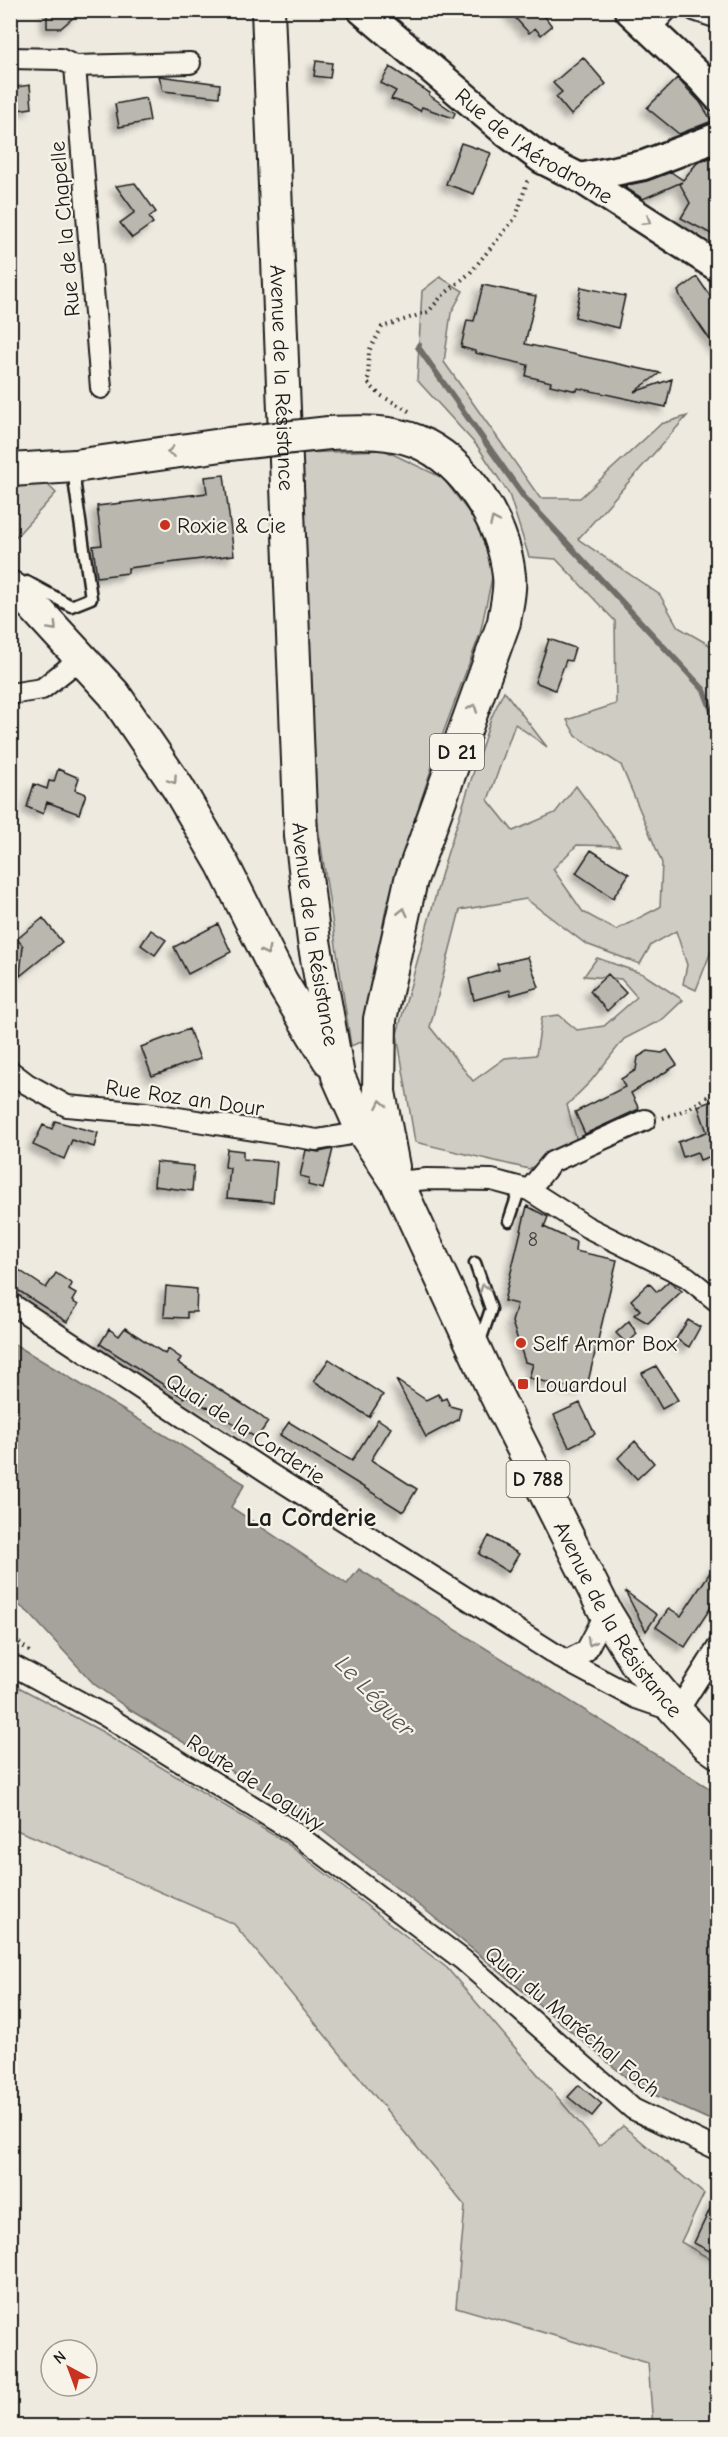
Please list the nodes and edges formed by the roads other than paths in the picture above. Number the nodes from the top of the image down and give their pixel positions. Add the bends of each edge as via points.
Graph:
1 (268, 10) edge
2 (362, 10) edge
3 (693, 10) edge
4 (649, 16) edge
5 (717, 18) edge
6 (10, 58) edge
7 (190, 63) dead end
8 (75, 66) junction
9 (717, 98) edge
10 (717, 137) edge
11 (580, 178) junction
12 (717, 267) edge
13 (101, 388) dead end
14 (75, 466) junction
15 (10, 470) edge
16 (16, 583) edge
17 (81, 658) junction
18 (10, 694) edge
19 (10, 1071) edge
20 (338, 1076) junction
21 (645, 1120) road end
22 (362, 1130) junction
23 (397, 1182) junction
24 (524, 1189) junction
25 (509, 1221) dead end
26 (475, 1263) dead end
27 (717, 1302) edge
28 (10, 1303) edge
29 (476, 1353) junction
30 (606, 1613) junction
31 (717, 1647) edge
32 (566, 1661) junction
33 (10, 1664) edge
34 (678, 1712) junction
35 (717, 1752) edge
36 (463, 1960) joint
37 (717, 2150) edge

1 - 20 main road, Avenue de la Résistance / D 788 via 302,836 314,941
2 - 11 street, Rue de l'Aérodrome via 506,132 549,163
3 - 5 street
4 - 9 street
6 - 8 street via 60,59
7 - 8 street
8 - 13 street, Rue de la Chapelle
10 - 11 street via 644,165
11 -> 12 street, Rue de l'Aérodrome
14 - 15 main road
14 - 16 lane via 91,598 71,606
23 -> 14 main road, D 21, bridge via 378,1092 380,1019 411,880 504,622 510,579 504,543 492,515 452,462 416,441 374,432 229,444
16 -> 17 main road
17 - 18 street via 42,689
17 -> 20 main road via 114,694 178,788 223,865 281,981
19 - 22 street, Rue Roz an Dour via 67,1106 146,1113 317,1140
20 - 22 main road, Avenue de la Résistance / D 788
21 - 24 street via 552,1162
22 - 23 main road, Avenue de la Résistance / D 788
23 - 24 street via 492,1180
23 - 29 main road, Avenue de la Résistance / D 788
24 - 25 lane
24 - 27 street via 587,1227 687,1277
29 -> 26 lane via 491,1309
28 - 32 street, Quai de la Corderie
29 - 30 main road, Avenue de la Résistance / D 788
30 -> 32 street via 586,1651
30 - 34 main road, Avenue de la Résistance / D 788 via 637,1664
31 - 34 street
32 - 34 street, Quai de la Corderie via 636,1698
33 - 36 street, Route de Loguivy via 106,1716 291,1830
34 - 35 main road, Avenue de la Résistance / D 788
36 - 37 street, Quai du Maréchal Foch via 633,2109

